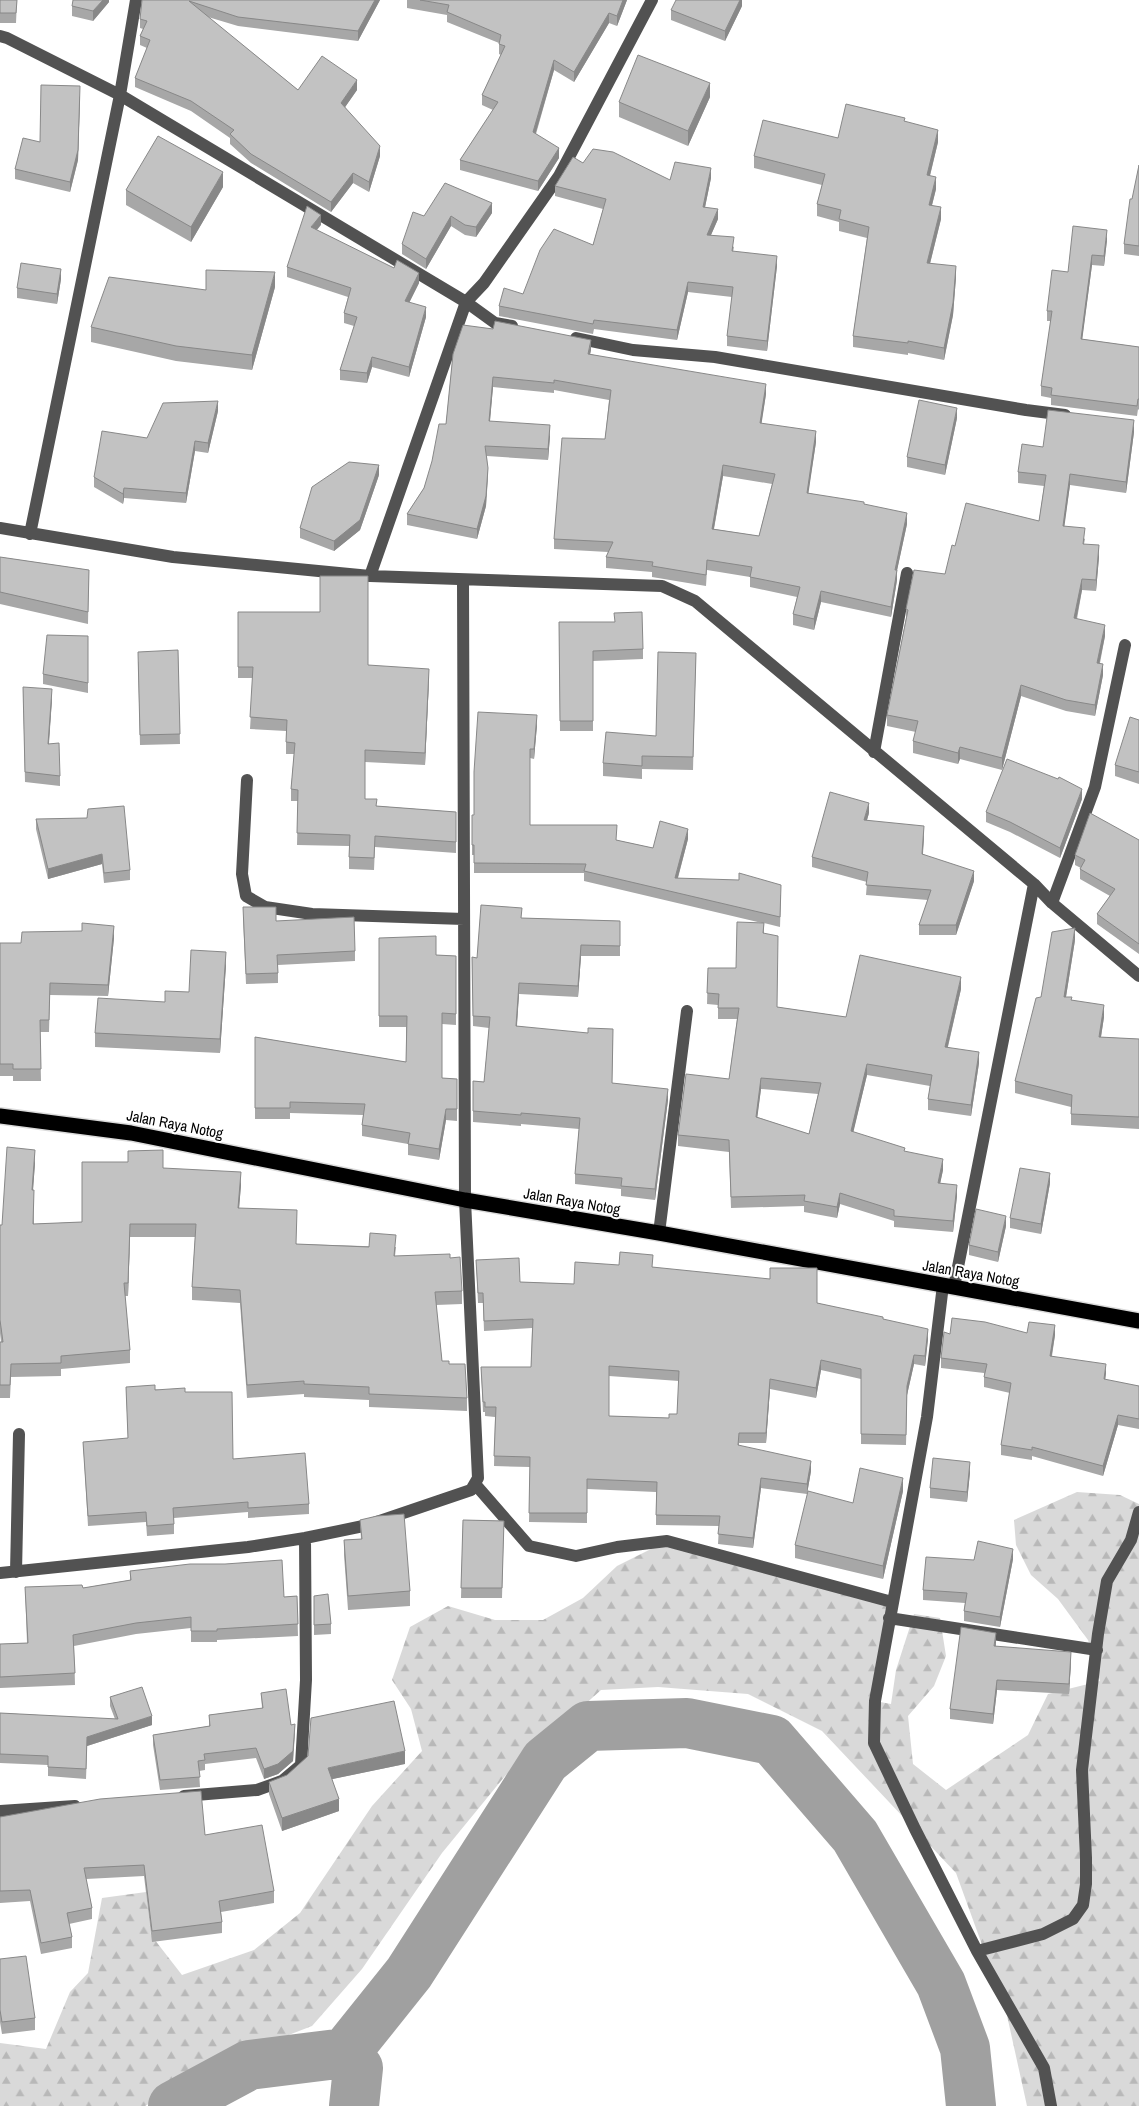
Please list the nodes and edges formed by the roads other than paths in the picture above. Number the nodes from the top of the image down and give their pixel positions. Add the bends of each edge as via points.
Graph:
1 (136, 0) edge
2 (652, 0) edge
3 (0, 36) edge
4 (120, 95) junction
5 (466, 302) junction
6 (528, 329) edge
7 (566, 336) edge
8 (1073, 416) edge
9 (0, 528) edge
10 (30, 534) junction
11 (907, 573) dead end
12 (370, 576) junction
13 (463, 580) junction
14 (1125, 646) dead end
15 (874, 752) junction
16 (247, 780) dead end
17 (1034, 884) junction
18 (1052, 903) junction
19 (464, 919) junction
20 (1139, 976) edge
21 (687, 1011) dead end
22 (0, 1116) edge
23 (464, 1200) junction
24 (659, 1233) junction
25 (949, 1286) junction
26 (1139, 1321) edge
27 (19, 1434) dead end
28 (475, 1484) junction
29 (1139, 1512) edge
30 (304, 1538) junction
31 (16, 1572) junction
32 (0, 1573) edge
33 (892, 1602) junction
34 (889, 1618) junction
35 (1097, 1650) junction
36 (169, 1797) edge
37 (92, 1804) edge
38 (0, 1811) edge
39 (977, 1951) junction
40 (1051, 2106) edge

1 - 4 street
2 - 5 street via 559,176 484,283
3 - 4 street
4 - 5 street
4 - 10 street
5 - 6 street via 495,322
5 - 12 street
7 - 8 street via 633,350 715,357
9 - 10 street
10 - 12 street via 173,558
11 - 15 street
12 - 13 street
13 - 15 street via 662,586 695,601
13 - 19 street
14 - 18 street via 1095,787
15 - 17 street
16 - 19 street via 242,874 246,896 266,907 312,914
17 - 18 street
17 - 25 street
18 - 20 street
19 - 23 street
21 - 24 street
22 - 23 highway, Jalan Raya Notog via 131,1133
23 - 24 highway, Jalan Raya Notog
23 - 28 street via 478,1478
24 - 25 highway, Jalan Raya Notog
25 - 26 highway, Jalan Raya Notog
25 - 33 street
27 - 31 street
28 - 30 street via 471,1490 368,1525
28 - 33 street via 529,1546 576,1556 667,1541
29 - 35 street via 1131,1540 1107,1581
30 - 31 street
30 - 36 street via 306,1680 301,1765 282,1781 257,1790
31 - 32 street
33 - 34 street
34 - 35 street
34 - 39 street via 875,1701 874,1743
35 - 39 street via 1082,1770 1086,1858 1083,1905 1073,1919 1043,1934
37 - 38 street
39 - 40 street via 1044,2068

